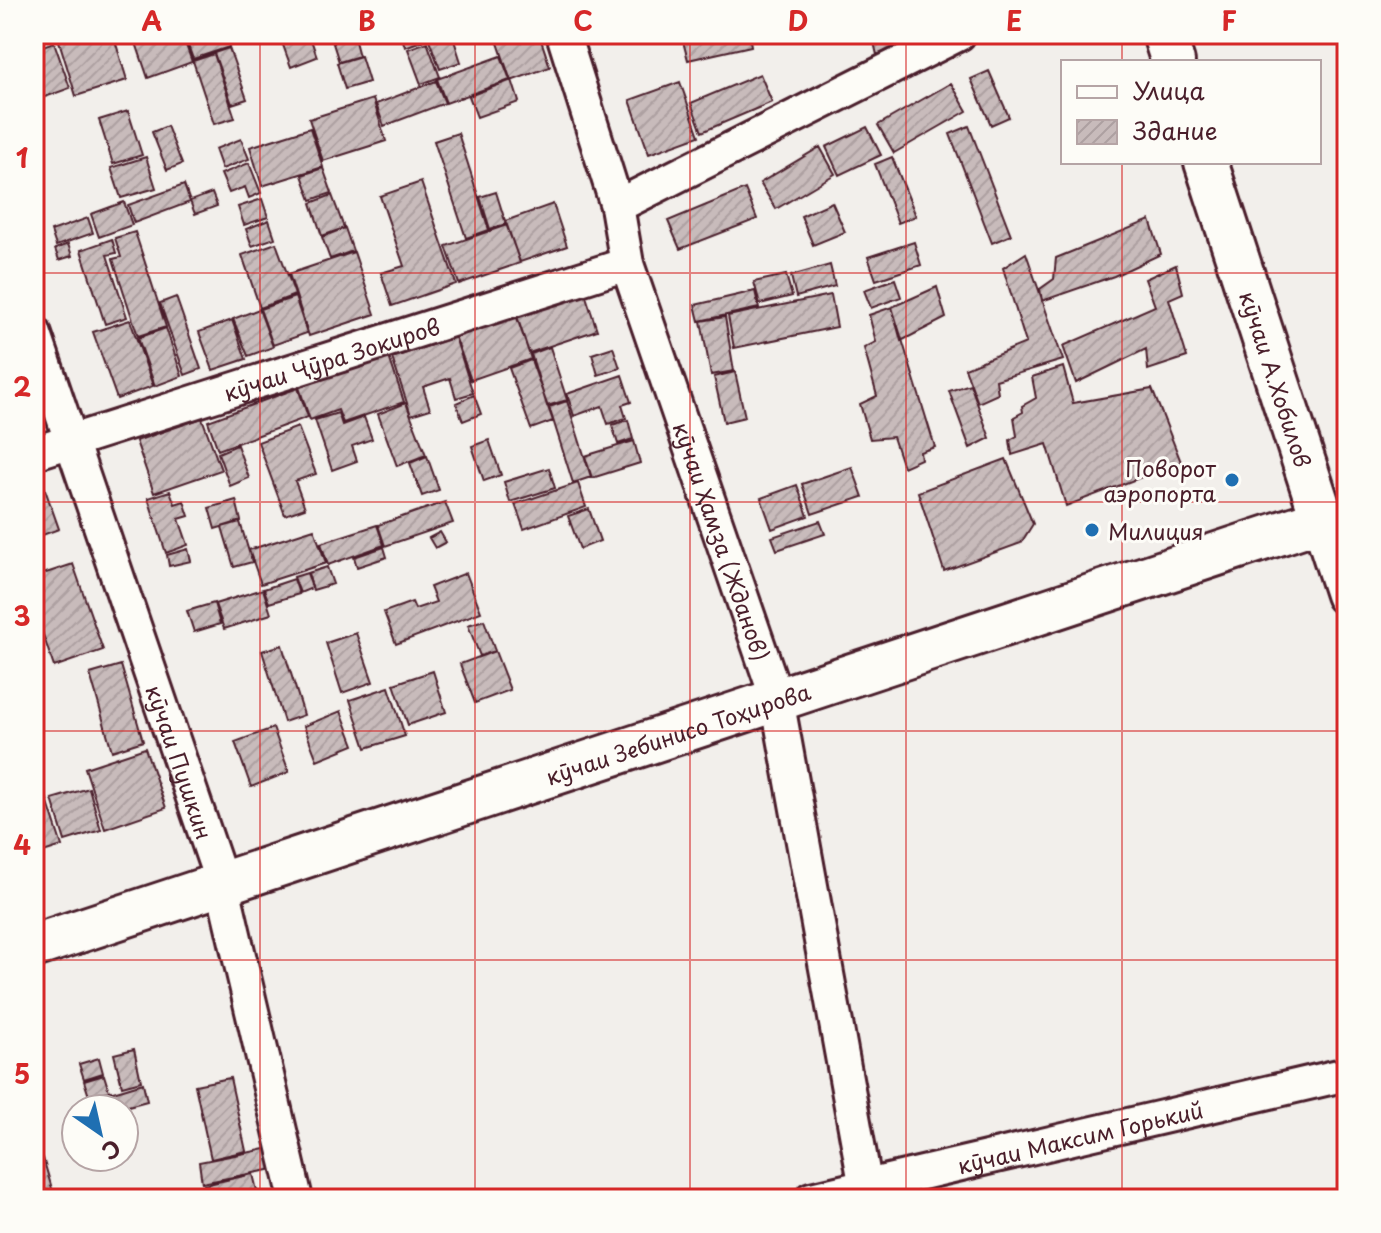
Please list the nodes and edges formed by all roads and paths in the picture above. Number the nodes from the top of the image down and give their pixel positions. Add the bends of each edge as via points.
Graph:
1 (563, 34) edge
2 (959, 34) edge
3 (1164, 34) edge
4 (1172, 60) edge
5 (1207, 164) edge
6 (617, 206) junction
7 (627, 264) junction
8 (34, 332) edge
9 (71, 441) junction
10 (34, 453) edge
11 (1323, 519) junction
12 (1347, 594) edge
13 (777, 699) junction
14 (222, 883) junction
15 (34, 946) edge
16 (1347, 1074) edge
17 (866, 1193) edge
18 (296, 1199) edge
19 (811, 1199) edge

1 - 6 street, кӯчаи Ҳамза (Жданов)
2 - 6 street
3 - 4 main road
5 - 11 main road, кӯчаи А.Хобилов
6 - 7 street, кӯчаи Ҳамза (Жданов)
7 - 9 street, кӯчаи Ҷӯра Зокиров
7 - 13 street, кӯчаи Ҳамза (Жданов)
8 - 9 street, кӯчаи Пушкин
9 - 10 street, кӯчаи Ҷӯра Зокиров
9 - 14 street, кӯчаи Пушкин
11 - 12 main road, кӯчаи А.Хобилов
11 - 13 main road, кӯчаи Зебинисо Тоҳирова
13 - 14 main road, кӯчаи Зебинисо Тоҳирова
13 - 17 street, кӯчаи Ҳамза (Жданов)
14 - 15 main road, кӯчаи Зебинисо Тоҳирова
14 - 18 street, кӯчаи Пушкин
16 - 17 street, кӯчаи Максим Горький
17 - 19 street, кӯчаи Максим Горький

